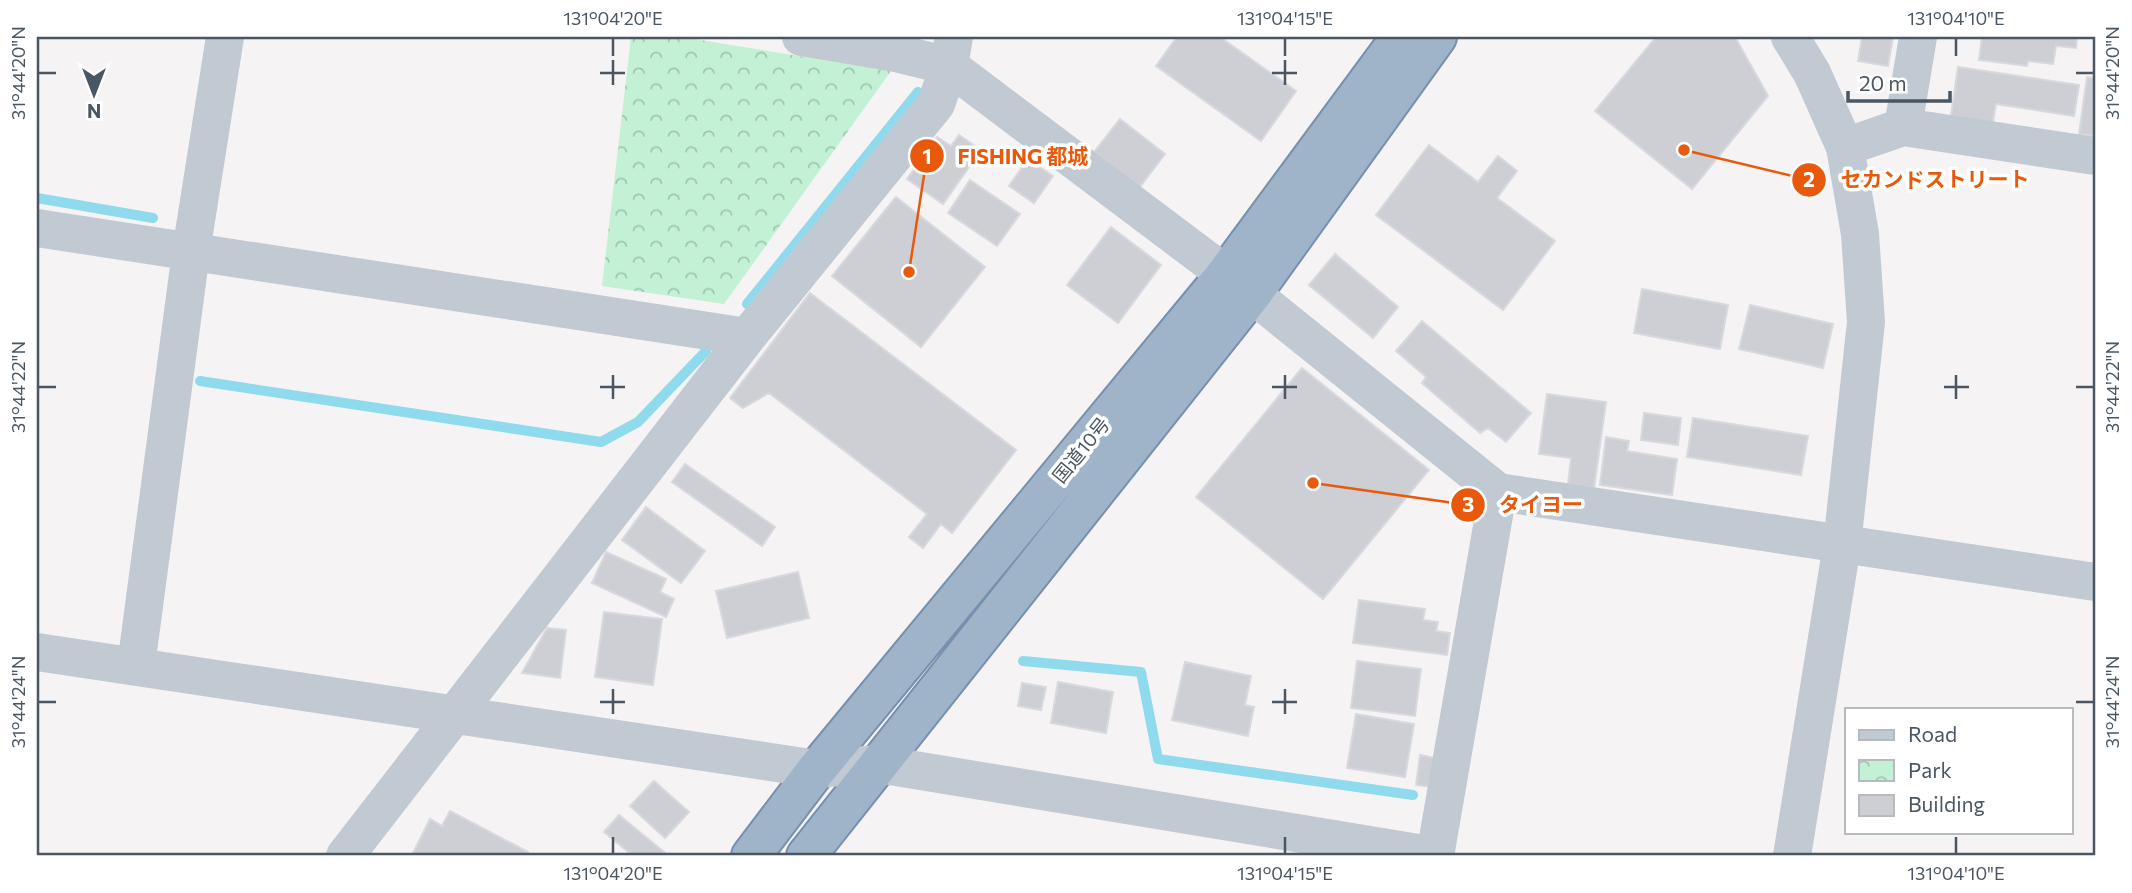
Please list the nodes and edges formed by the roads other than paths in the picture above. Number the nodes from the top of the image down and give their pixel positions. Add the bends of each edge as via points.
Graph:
1 (225, 37) edge
2 (801, 37) edge
3 (1401, 37) edge
4 (1437, 37) edge
5 (1790, 37) edge
6 (1918, 37) edge
7 (951, 51) edge
8 (1903, 127) junction
9 (1845, 147) junction
10 (2095, 156) edge
11 (37, 228) edge
12 (191, 251) junction
13 (1239, 284) junction
14 (747, 337) junction
15 (1498, 492) junction
16 (1843, 545) junction
17 (2095, 582) edge
18 (37, 652) edge
19 (136, 666) junction
20 (456, 714) junction
21 (878, 764) junction
22 (817, 769) junction
23 (345, 856) edge
24 (751, 856) edge
25 (806, 856) edge
26 (1435, 856) edge
27 (1792, 856) edge

1 - 12 street
2 - 7 street via 896,53
3 - 13 highway, 国道10号
4 - 13 highway, 国道10号
5 - 9 street via 1812,73
6 - 8 street
7 - 13 street
7 - 14 street via 936,104
8 - 9 street
8 - 10 street
9 - 16 street via 1860,234 1866,322
11 - 12 street
12 - 14 street
12 - 19 street
13 - 15 street
13 - 21 highway, 国道10号
13 - 22 highway, 国道10号
14 - 20 street
15 - 16 street
15 - 26 street
16 - 17 street
16 - 27 street
18 - 19 street
19 - 20 street
20 - 22 street
20 - 23 street
21 - 22 street
21 - 25 highway, 国道10号
21 - 26 street
22 - 24 highway, 国道10号

